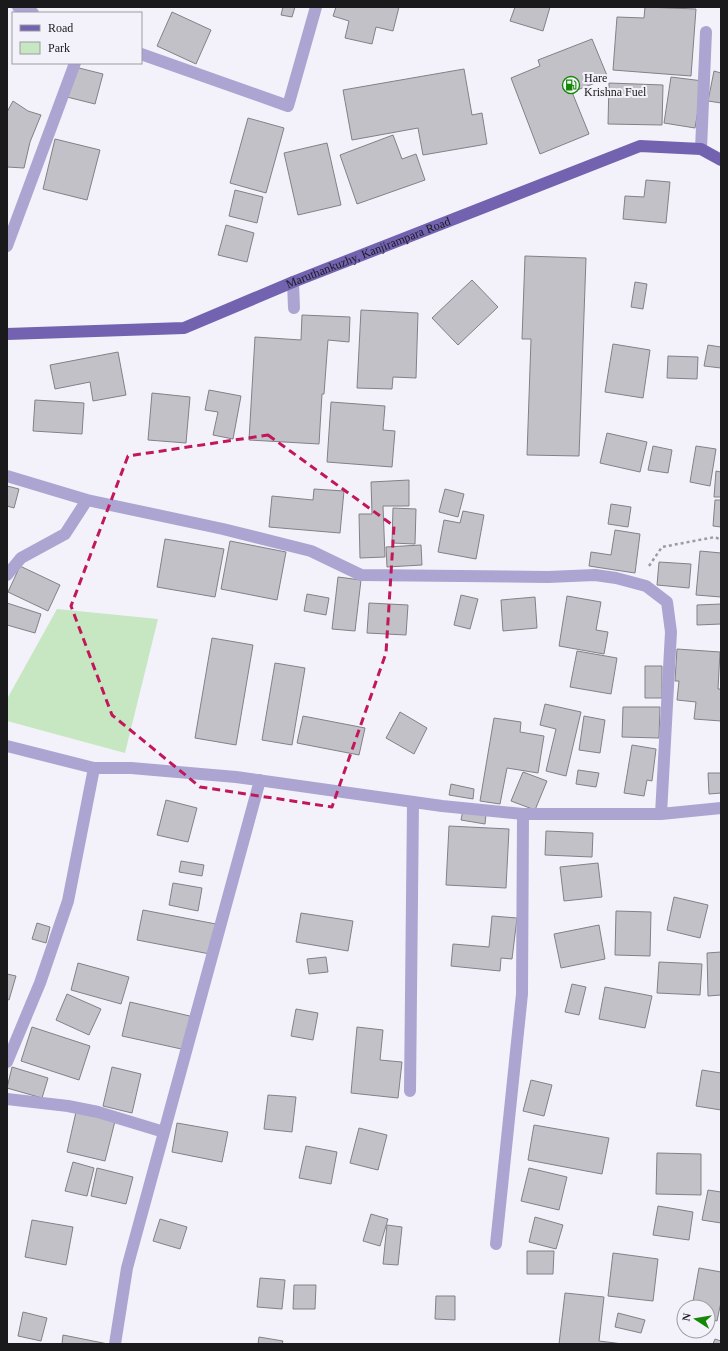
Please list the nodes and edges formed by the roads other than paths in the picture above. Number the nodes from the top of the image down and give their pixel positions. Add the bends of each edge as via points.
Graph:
1 (18, 7) edge
2 (316, 7) edge
3 (30, 12) edge
4 (706, 32) dead end
5 (142, 54) edge
6 (75, 64) edge
7 (701, 149) junction
8 (721, 160) edge
9 (7, 246) edge
10 (293, 282) junction
11 (294, 308) dead end
12 (7, 334) edge
13 (7, 476) edge
14 (87, 500) junction
15 (7, 575) edge
16 (7, 746) edge
17 (94, 768) junction
18 (260, 780) junction
19 (413, 802) junction
20 (721, 808) edge
21 (523, 814) junction
22 (661, 814) junction
23 (7, 1062) edge
24 (410, 1091) dead end
25 (7, 1099) edge
26 (164, 1132) junction
27 (496, 1244) dead end
28 (115, 1344) edge

1 - 3 street
2 - 5 street via 288,106
4 - 7 street
6 - 9 street
7 - 8 main road, Maruthankuzhy, Kanjirampara Road
7 - 10 main road, Maruthankuzhy, Kanjirampara Road via 640,146
10 - 11 street
10 - 12 main road, Maruthankuzhy, Kanjirampara Road via 184,328
13 - 14 street
14 - 15 street via 65,534 21,558
14 - 22 street via 311,551 361,575 595,575 646,586 667,602 671,632
16 - 17 street
17 - 18 street via 131,768
17 - 23 street via 68,901 40,983
18 - 19 street
18 - 26 street
19 - 21 street
19 - 24 street
20 - 22 street
21 - 22 street
21 - 27 street via 522,994
25 - 26 street via 98,1112
26 - 28 street via 127,1268

